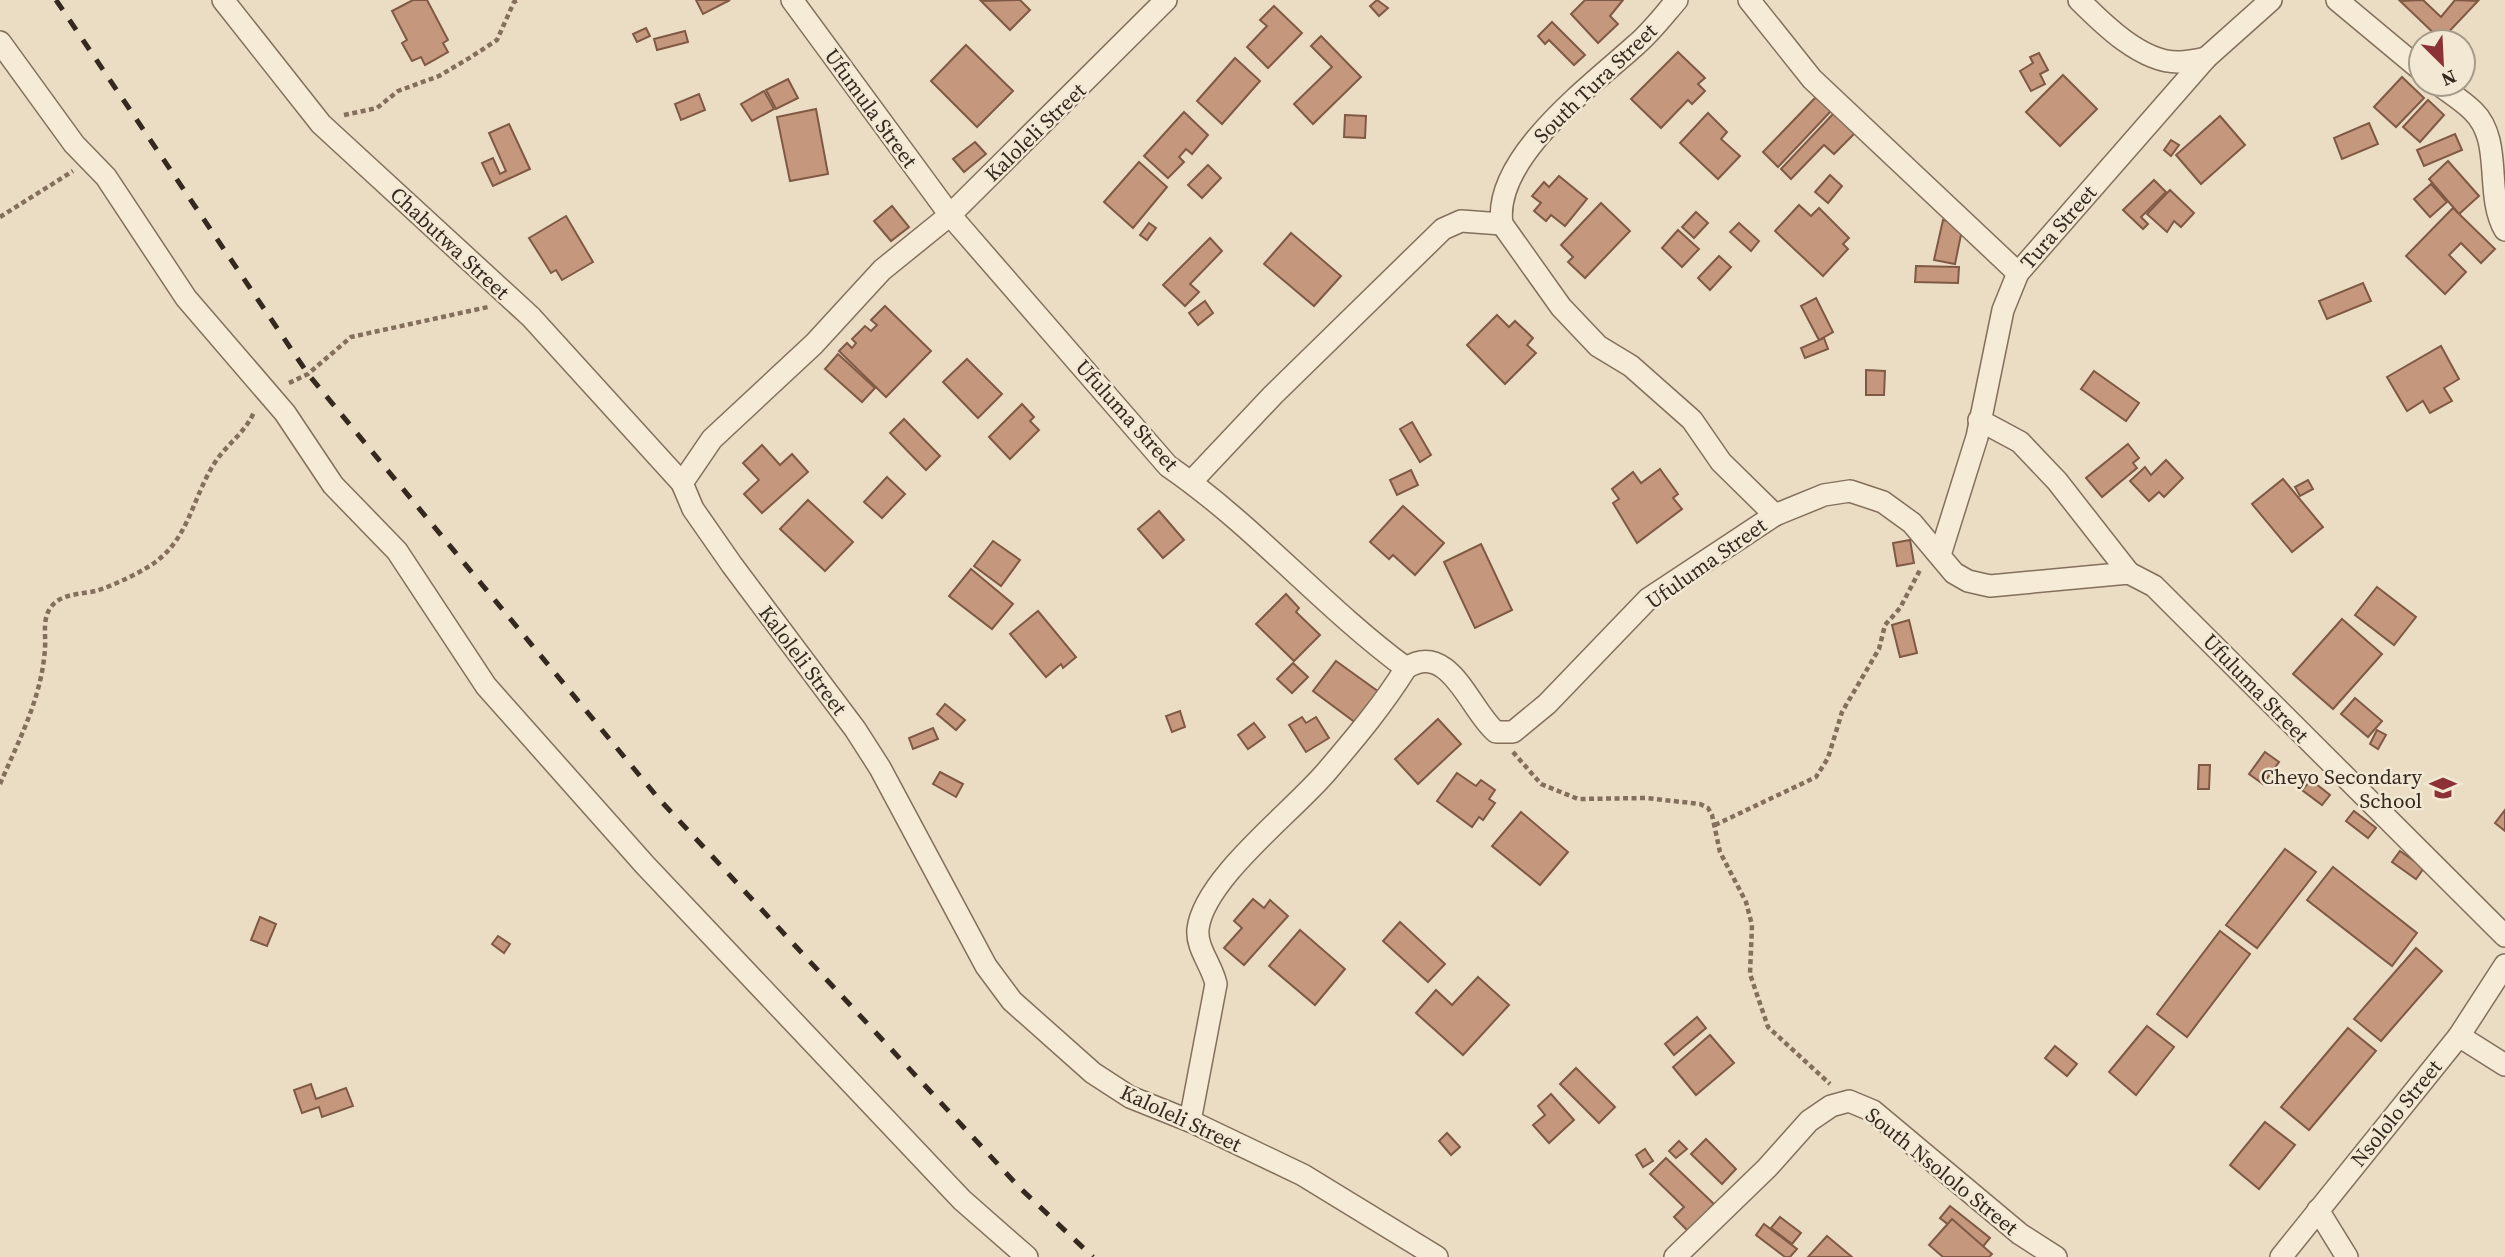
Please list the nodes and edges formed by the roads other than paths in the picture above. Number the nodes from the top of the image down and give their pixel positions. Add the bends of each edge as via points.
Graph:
1 (223, 0) edge
2 (792, 0) edge
3 (1166, 0) edge
4 (1677, 0) edge
5 (1749, 0) edge
6 (2079, 0) edge
7 (2271, 0) edge
8 (2337, 0) edge
9 (0, 42) edge
10 (2206, 58) junction
11 (2407, 58) edge
12 (2456, 98) edge
13 (950, 215) junction
14 (1502, 224) junction
15 (2505, 230) edge
16 (2018, 273) junction
17 (1979, 420) junction
18 (1191, 482) junction
19 (682, 483) junction
20 (1775, 515) junction
21 (1936, 550) junction
22 (2129, 573) junction
23 (1406, 668) junction
24 (2505, 936) edge
25 (2505, 965) edge
26 (2459, 1036) junction
27 (2505, 1065) edge
28 (1190, 1121) junction
29 (2318, 1210) junction
30 (1027, 1257) edge
31 (1437, 1257) edge
32 (1675, 1257) edge
33 (2056, 1257) edge
34 (2281, 1257) edge
35 (2347, 1257) edge

1 - 19 street, Chabutwa Street via 321,124 531,317
2 - 13 street, Ufumula Street
3 - 13 street, Kaloleli Street
4 - 14 street, South Tura Street via 1640,41 1534,139 1500,209
5 - 16 street via 1812,79
6 - 10 street via 2116,36 2152,54 2177,63
7 - 10 street, Tura Street
8 - 11 street
9 - 30 street via 74,144 106,177 186,298 307,444 332,485 397,551 486,686 595,812 962,1200
10 - 16 street, Tura Street
12 - 15 street via 2475,112 2488,135 2495,203
13 - 18 street, Ufuluma Street via 1168,466
13 - 19 street, Kaloleli Street via 882,270 814,344 712,439
14 - 18 street via 1461,221 1443,229
14 - 20 street via 1570,317 1598,346 1631,366 1683,411 1721,462
16 - 17 street, Tura Street via 2003,310
17 - 21 street, Tura Street via 1966,476
17 - 22 street via 2020,442
18 - 23 street, Ufuluma Street via 1339,615
19 - 28 street, Kaloleli Street via 693,509 880,768 986,966 1012,1001 1093,1073 1130,1097
20 - 21 street, Ufuluma Street via 1824,495 1850,491 1883,502 1912,523
20 - 23 street, Ufuluma Street via 1648,599 1547,704 1513,732 1496,732 1481,718 1447,669 1425,662
21 - 22 street, Ufuluma Street via 1954,573 1990,586
22 - 24 street, Ufuluma Street via 2154,586 2186,616
23 - 28 street via 1329,770 1249,850 1205,907 1198,937 1216,984
25 - 26 street, Nsololo Street
26 - 27 street
26 - 29 street, Nsololo Street
28 - 31 street, Kaloleli Street via 1303,1175
29 - 34 street, Nsololo Street
29 - 35 street
32 - 33 street, South Nsololo Street via 1809,1121 1832,1105 1849,1101 1873,1111 2020,1234

